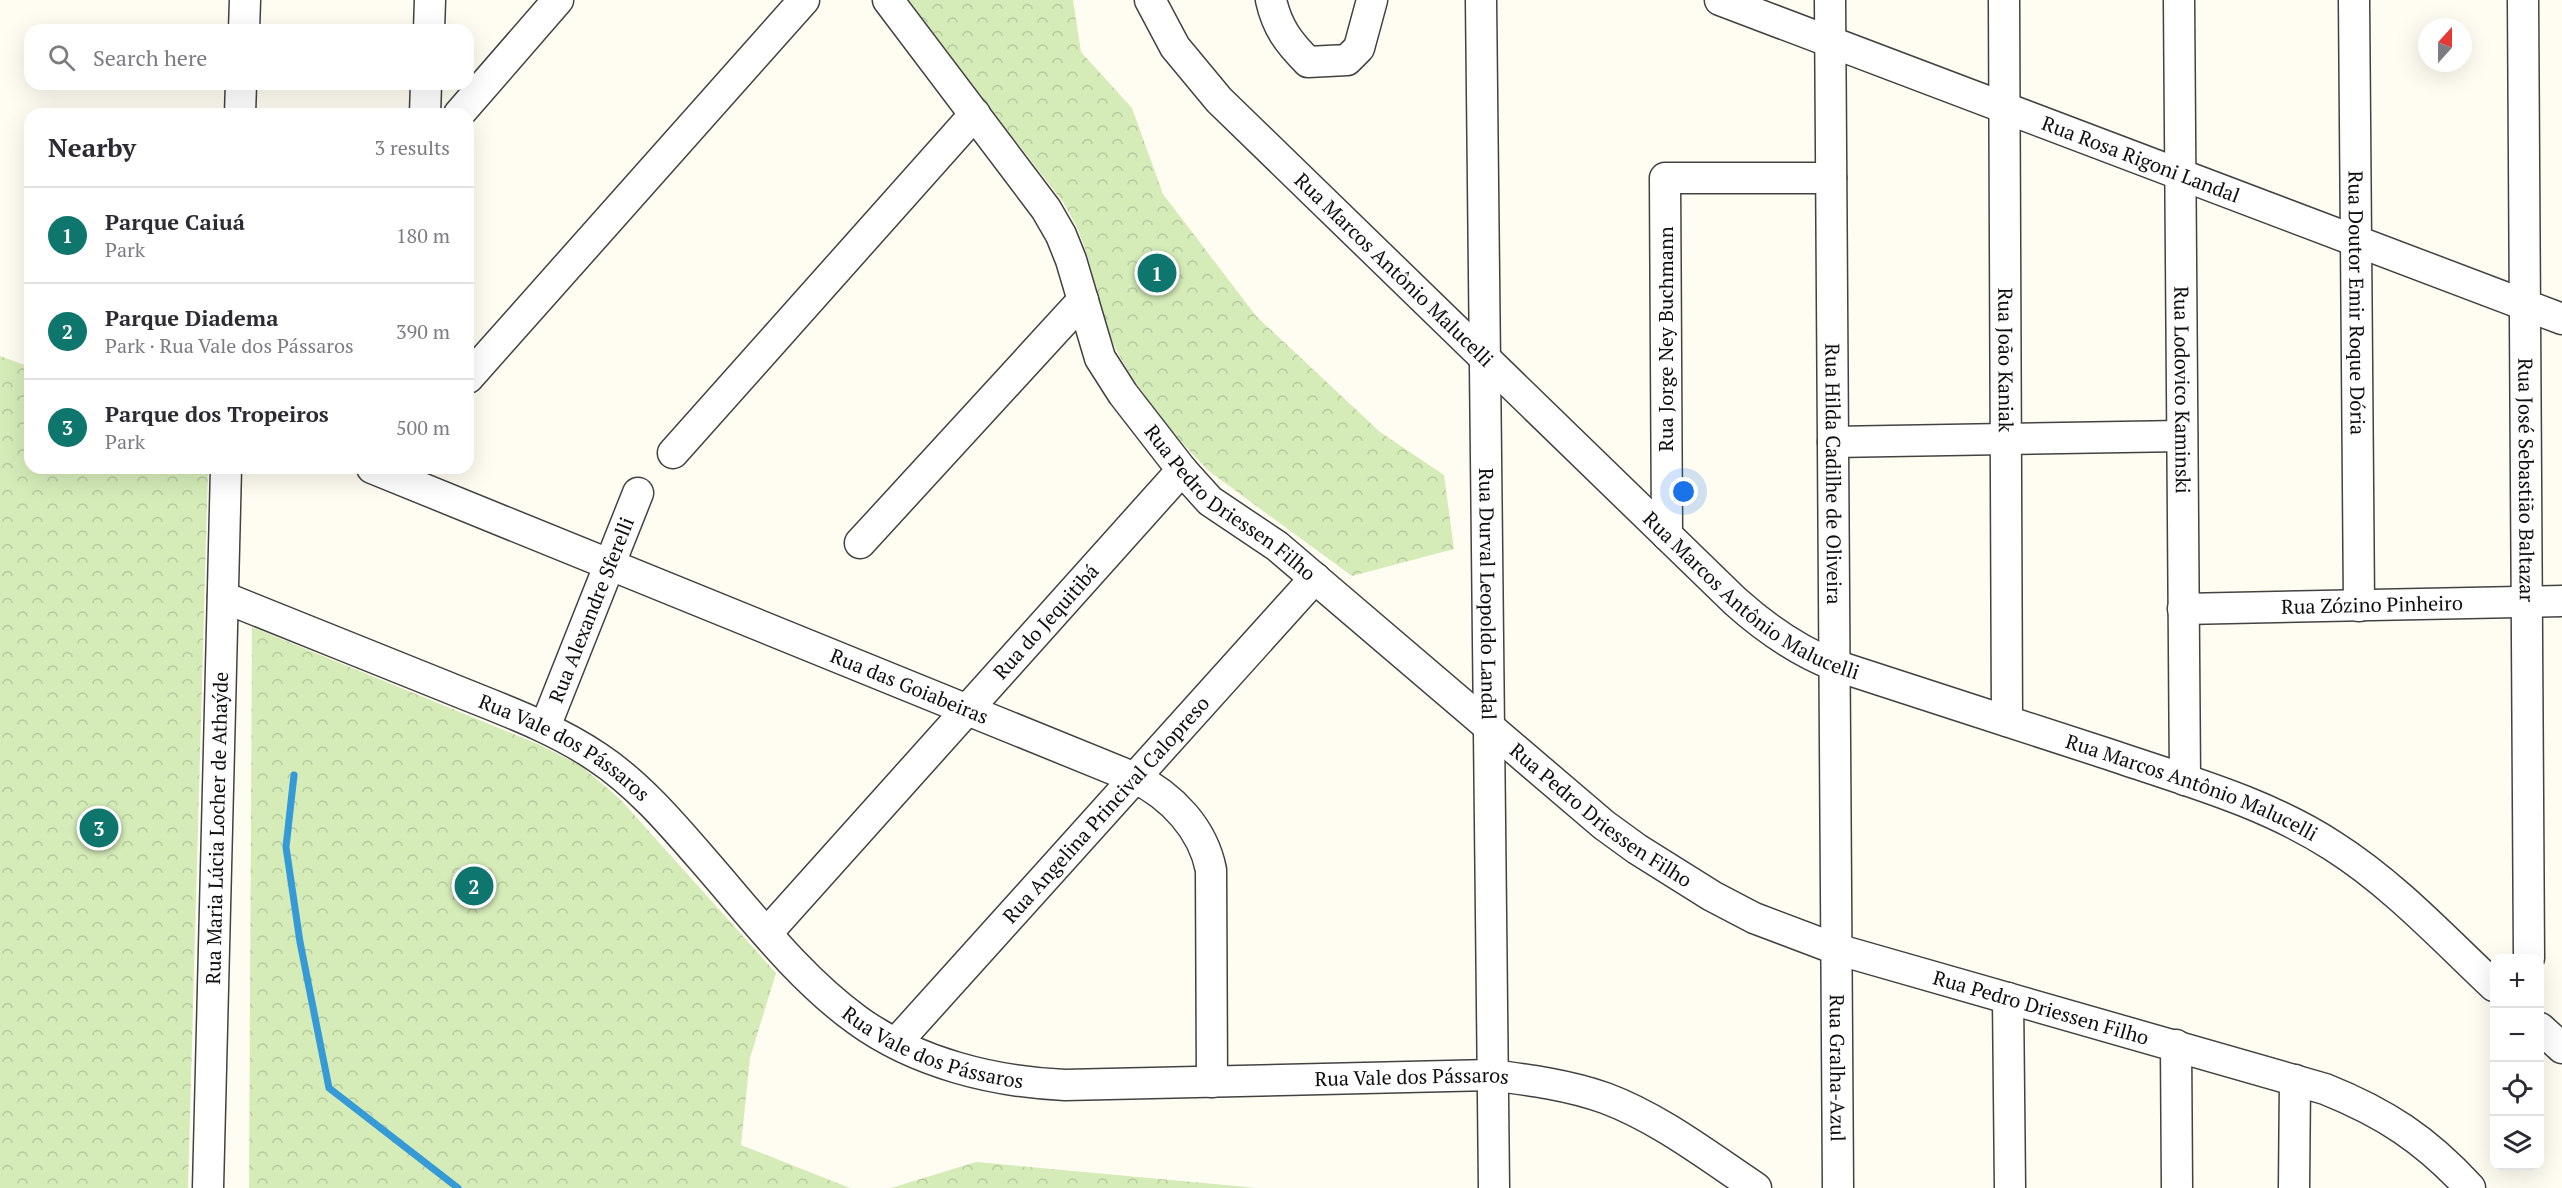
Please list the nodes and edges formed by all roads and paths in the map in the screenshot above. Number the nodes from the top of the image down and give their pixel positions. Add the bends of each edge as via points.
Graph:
1 (245, 0) edge
2 (430, 0) edge
3 (558, 0) edge
4 (804, 0) edge
5 (888, 0) edge
6 (1150, 0) edge
7 (1271, 0) edge
8 (1372, 0) edge
9 (1481, 0) edge
10 (1720, 0) edge
11 (1830, 0) edge
12 (2004, 0) edge
13 (2179, 0) edge
14 (2354, 0) edge
15 (2523, 0) edge
16 (244, 24) edge
17 (429, 24) edge
18 (1830, 42) junction
19 (242, 90) edge
20 (426, 90) edge
21 (240, 108) edge
22 (425, 108) edge
23 (464, 108) edge
24 (2005, 108) junction
25 (975, 114) junction
26 (2180, 174) junction
27 (1831, 178) junction
28 (2356, 240) junction
29 (1083, 300) junction
30 (2525, 305) junction
31 (2562, 319) edge
32 (1484, 358) junction
33 (474, 371) edge
34 (2182, 436) junction
35 (2007, 439) junction
36 (1833, 442) junction
37 (673, 453) dead end
38 (1182, 470) junction
39 (226, 474) edge
40 (387, 474) edge
41 (638, 492) dead end
42 (1667, 535) junction
43 (860, 543) dead end
44 (609, 564) junction
45 (1315, 578) junction
46 (223, 597) junction
47 (2562, 601) edge
48 (2528, 602) junction
49 (2359, 606) junction
50 (2183, 609) junction
51 (1834, 665) junction
52 (968, 709) junction
53 (2007, 722) junction
54 (1488, 726) junction
55 (545, 727) junction
56 (1135, 777) junction
57 (2185, 780) junction
58 (767, 933) junction
59 (1836, 949) junction
60 (2529, 954) edge
61 (2490, 982) edge
62 (2008, 998) junction
63 (2544, 1032) edge
64 (896, 1043) junction
65 (2176, 1045) junction
66 (2562, 1048) edge
67 (1491, 1076) junction
68 (2295, 1080) junction
69 (1212, 1083) junction
70 (208, 1188) edge
71 (1494, 1188) edge
72 (1756, 1188) edge
73 (1838, 1188) edge
74 (2010, 1188) edge
75 (2177, 1188) edge
76 (2294, 1188) edge
77 (2470, 1188) edge

1 - 16 street
2 - 17 street
3 - 23 street
4 - 33 street
5 - 25 street, Rua Pedro Driessen Filho
6 - 32 street, Rua Marcos Antônio Malucelli via 1175,47 1219,100
7 - 8 street via 1276,22 1308,62 1347,60 1359,48
9 - 32 street, Rua Durval Leopoldo Landal
10 - 18 street, Rua Rosa Rigoni Landal
11 - 18 street, Rua Hilda Cadilhe de Oliveira
12 - 24 street, Rua João Kaniak
13 - 26 street, Rua Lodovico Kaminski
14 - 28 street, Rua Doutor Emir Roque Dória
15 - 30 street, Rua José Sebastião Baltazar
18 - 24 street, Rua Rosa Rigoni Landal
18 - 27 street, Rua Hilda Cadilhe de Oliveira
19 - 21 street
20 - 22 street
24 - 26 street, Rua Rosa Rigoni Landal
24 - 35 street, Rua João Kaniak
25 - 29 street, Rua Pedro Driessen Filho via 1046,209 1061,235
25 - 37 street
26 - 28 street, Rua Rosa Rigoni Landal
26 - 34 street, Rua Lodovico Kaminski
27 - 36 street, Rua Hilda Cadilhe de Oliveira
27 - 42 street, Rua Jorge Ney Buchmann via 1665,178
28 - 30 street, Rua Rosa Rigoni Landal
28 - 49 street, Rua Doutor Emir Roque Dória
29 - 38 street, Rua Pedro Driessen Filho via 1100,358
29 - 43 street
30 - 31 street, Rua Rosa Rigoni Landal
30 - 48 street, Rua José Sebastião Baltazar
32 - 42 street, Rua Marcos Antônio Malucelli
32 - 54 street, Rua Durval Leopoldo Landal
34 - 35 street
34 - 50 street, Rua Lodovico Kaminski
35 - 36 street
35 - 53 street, Rua João Kaniak
36 - 51 street, Rua Hilda Cadilhe de Oliveira
38 - 45 street, Rua Pedro Driessen Filho via 1218,508 1277,546
38 - 52 street, Rua do Jequitibá
39 - 46 street, Rua Maria Lúcia Locher de Athaýde
40 - 44 street, Rua das Goiabeiras
41 - 44 street, Rua Alexandre Sferelli
42 - 51 street, Rua Marcos Antônio Malucelli via 1769,630
44 - 52 street, Rua das Goiabeiras
44 - 55 street, Rua Alexandre Sferelli
45 - 54 street, Rua Pedro Driessen Filho
45 - 56 street, Rua Angelina Princival Calopreso
46 - 55 street, Rua Vale dos Pássaros
46 - 70 street, Rua Maria Lúcia Locher de Athaýde
47 - 48 street, Rua Zózino Pinheiro
48 - 49 street, Rua Zózino Pinheiro
48 - 60 street, Rua José Sebastião Baltazar
49 - 50 street, Rua Zózino Pinheiro
50 - 57 street, Rua Lodovico Kaminski
51 - 53 street, Rua Marcos Antônio Malucelli
51 - 59 street, Rua Hilda Cadilhe de Oliveira
52 - 56 street, Rua das Goiabeiras
52 - 58 street, Rua do Jequitibá
53 - 57 street, Rua Marcos Antônio Malucelli
54 - 59 street, Rua Pedro Driessen Filho via 1604,825 1673,873 1754,918
54 - 67 street, Rua Durval Leopoldo Landal
55 - 58 street, Rua Vale dos Pássaros via 599,758 626,779 686,840
56 - 64 street, Rua Angelina Princival Calopreso
56 - 69 street, Rua das Goiabeiras via 1174,804 1208,853 1213,886
57 - 61 street, Rua Marcos Antônio Malucelli via 2264,809 2334,847 2387,887
58 - 64 street, Rua Vale dos Pássaros via 838,1005
59 - 62 street, Rua Pedro Driessen Filho
59 - 73 street, Rua Gralha-Azul
62 - 65 street, Rua Pedro Driessen Filho
62 - 74 street
63 - 66 street
64 - 69 street, Rua Vale dos Pássaros via 976,1072 1041,1084
65 - 68 street, Rua Pedro Driessen Filho
65 - 75 street
67 - 69 street, Rua Vale dos Pássaros
67 - 71 street, Rua Durval Leopoldo Landal
67 - 72 street, Rua Vale dos Pássaros via 1570,1087 1606,1099 1679,1137
68 - 76 street
68 - 77 street, Rua Pedro Driessen Filho via 2368,1106 2407,1130

